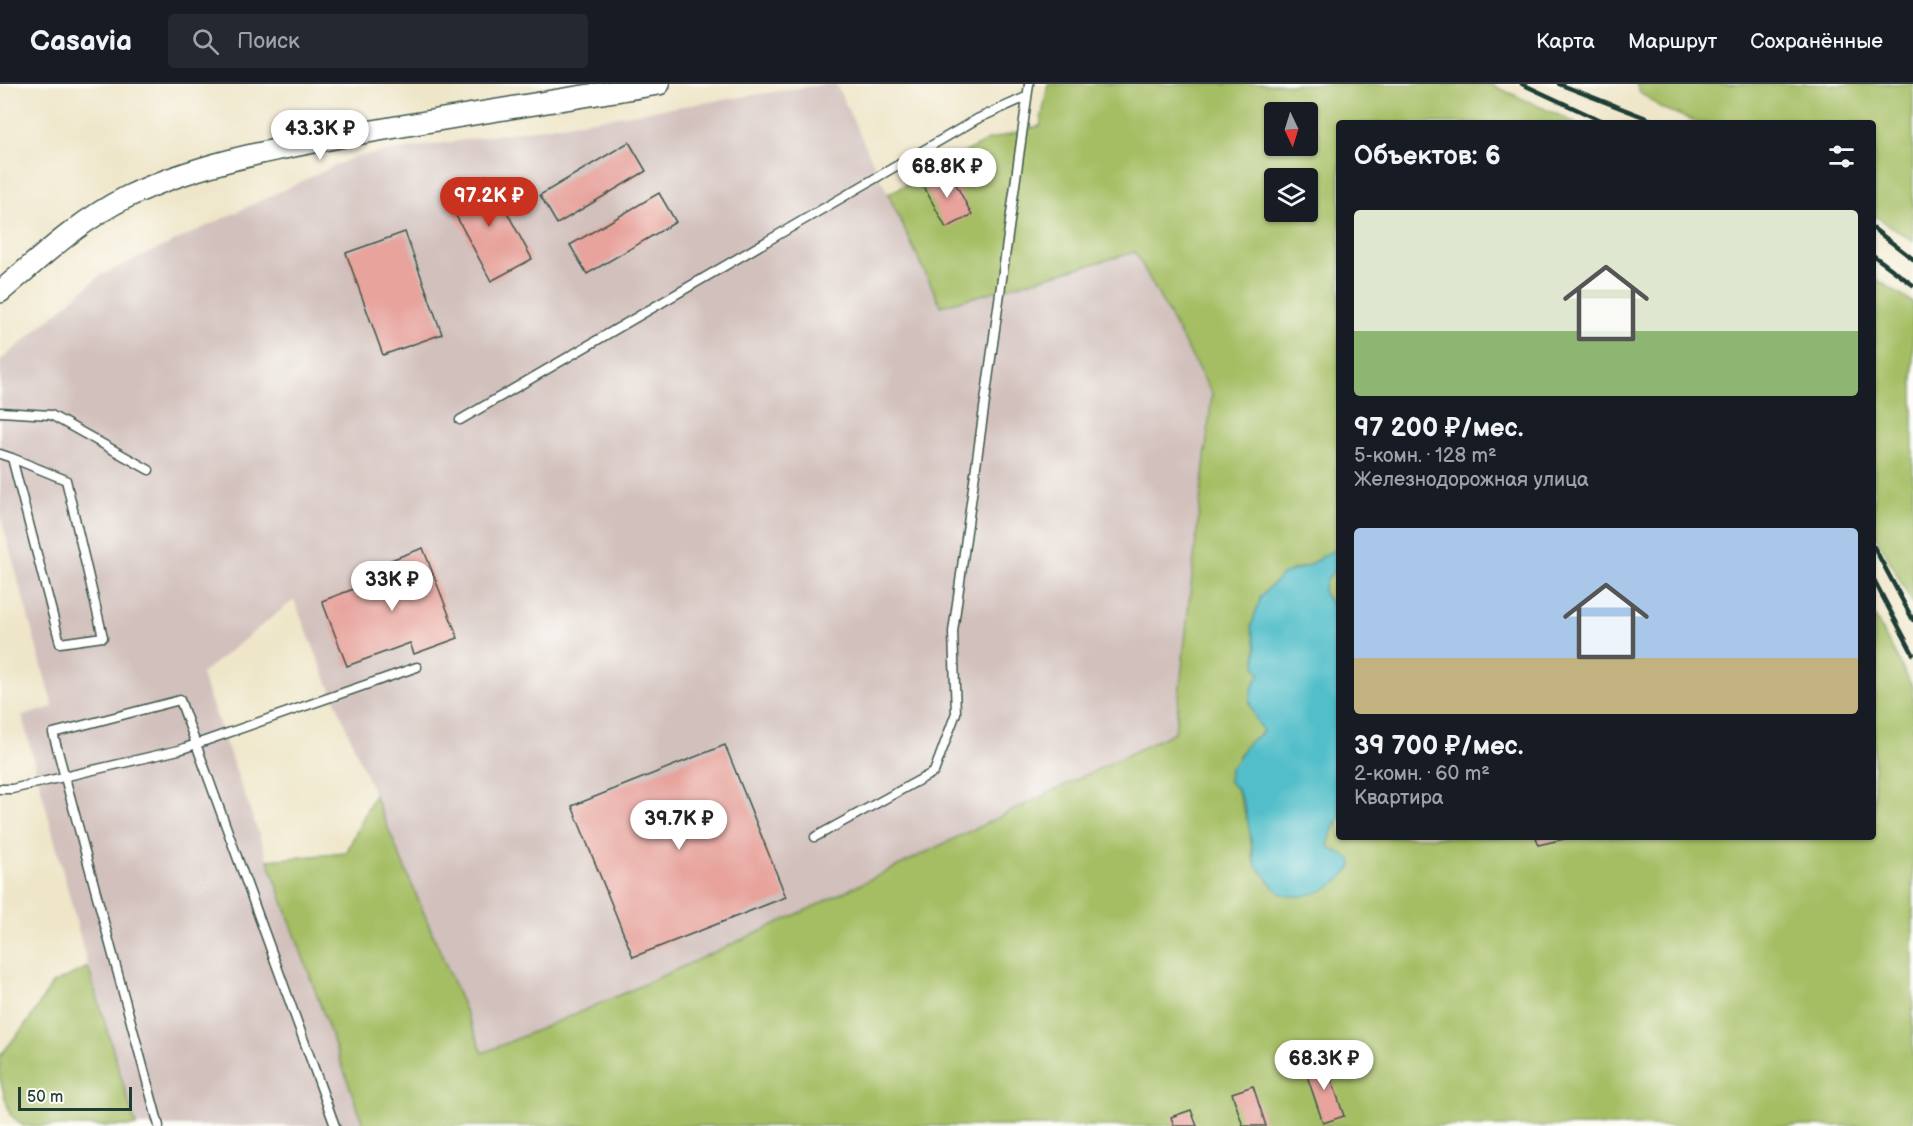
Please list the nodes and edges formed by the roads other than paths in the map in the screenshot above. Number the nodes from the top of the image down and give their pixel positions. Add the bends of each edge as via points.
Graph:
1 (659, 84) edge
2 (1029, 84) edge
3 (1026, 97) junction
4 (0, 292) edge
5 (0, 412) edge
6 (460, 420) dead end
7 (0, 453) edge
8 (12, 458) junction
9 (149, 470) dead end
10 (417, 667) dead end
11 (196, 744) junction
12 (65, 777) junction
13 (0, 789) edge
14 (815, 837) dead end
15 (159, 1126) edge
16 (335, 1126) edge

1 - 4 street via 414,123 228,161 127,197 88,220
2 - 3 lane
3 - 6 lane via 977,119
3 - 14 lane via 953,632 956,713 934,772
5 - 9 lane via 51,415
7 - 8 lane
8 - 8 lane via 66,480 103,638 60,643
10 - 11 lane
11 - 12 lane
11 - 12 lane via 180,700 53,733
11 - 16 lane
12 - 13 lane
12 - 15 lane

